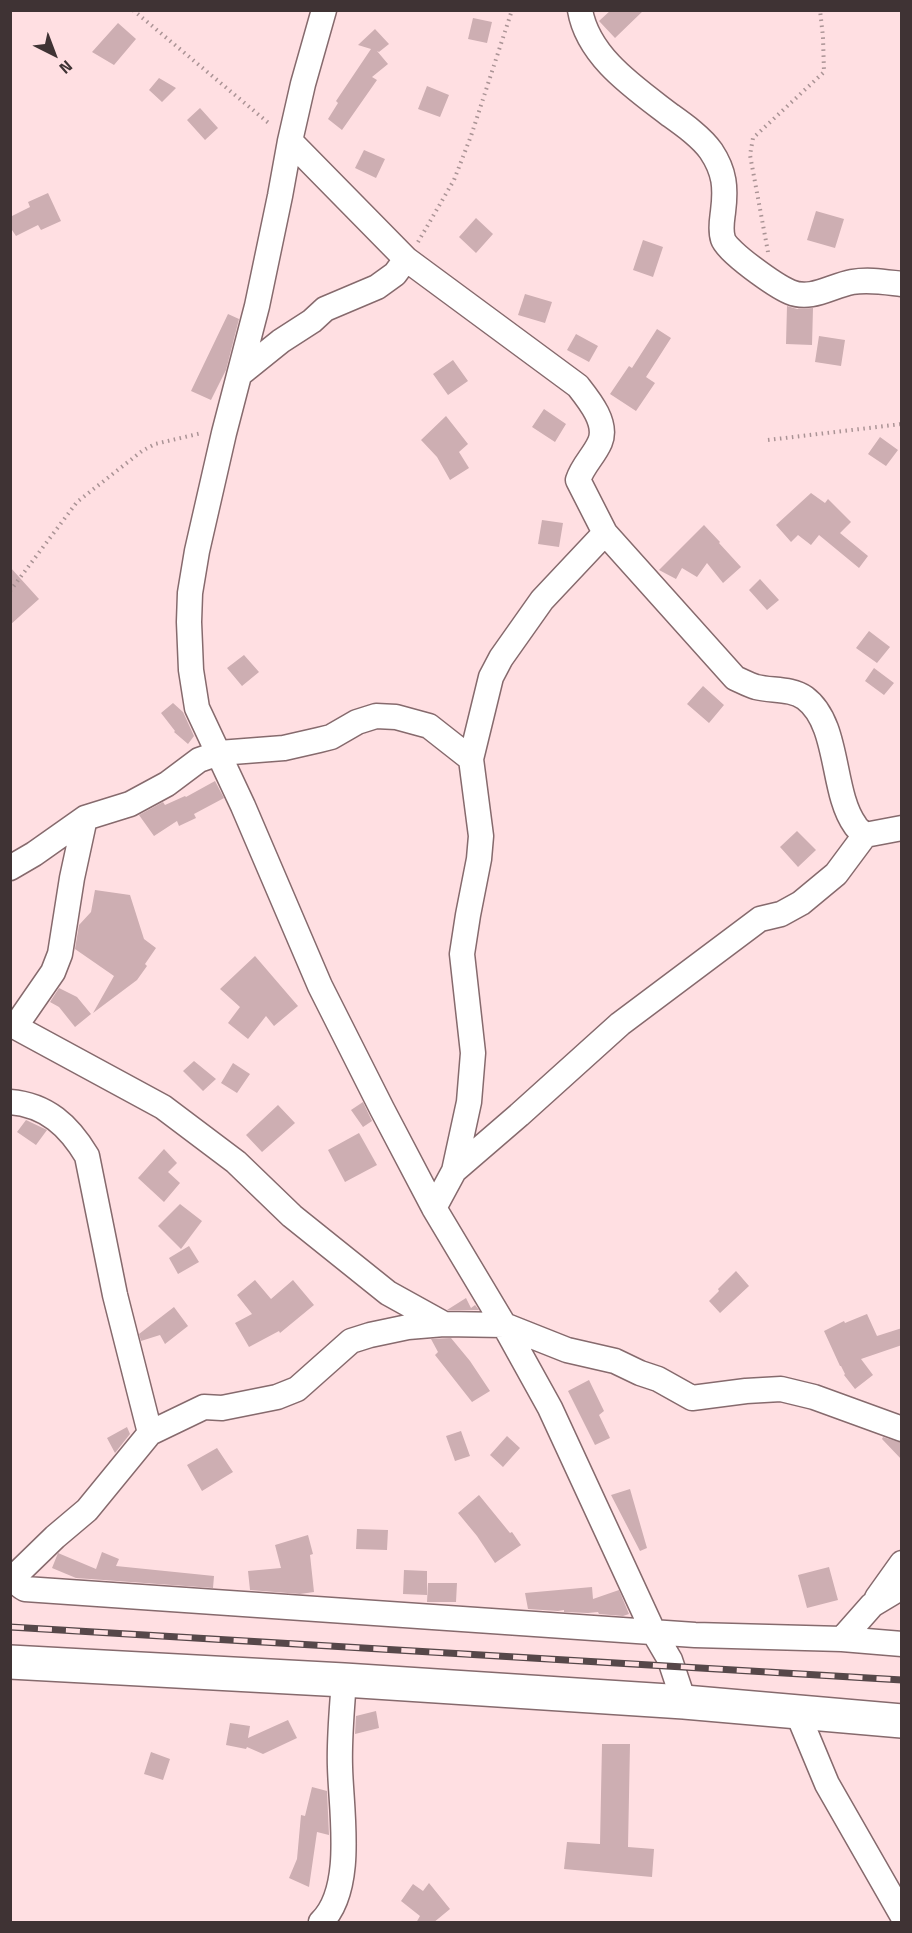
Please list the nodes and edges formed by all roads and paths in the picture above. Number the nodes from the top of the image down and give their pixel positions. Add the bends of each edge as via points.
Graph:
1 (133, 10) edge
2 (324, 10) edge
3 (512, 10) edge
4 (580, 10) edge
5 (820, 10) edge
6 (290, 141) junction
7 (413, 249) junction
8 (774, 282) junction
9 (902, 284) edge
10 (240, 374) junction
11 (902, 424) edge
12 (224, 432) junction
13 (768, 440) dead end
14 (605, 532) junction
15 (10, 591) edge
16 (219, 753) junction
17 (471, 759) junction
18 (85, 818) junction
19 (902, 828) edge
20 (865, 835) junction
21 (10, 868) edge
22 (13, 1026) edge
23 (10, 1102) edge
24 (454, 1171) junction
25 (434, 1208) junction
26 (444, 1324) junction
27 (504, 1325) junction
28 (902, 1429) edge
29 (150, 1433) junction
30 (902, 1563) edge
31 (902, 1587) edge
32 (872, 1605) junction
33 (653, 1631) junction
34 (842, 1639) junction
35 (902, 1644) edge
36 (10, 1662) edge
37 (344, 1680) junction
38 (684, 1702) junction
39 (797, 1712) junction
40 (902, 1721) edge
41 (902, 1915) edge
42 (321, 1923) edge

1 - 6 path
2 - 6 street
3 - 7 path via 454,180
4 - 8 street via 596,49 640,93 710,150 726,187 722,239 728,249
5 - 8 path via 824,72 753,138 750,155
6 - 7 street
6 - 10 street
7 - 10 street via 395,274 377,287 325,309
7 - 14 street via 578,386 592,403 602,431 600,443 581,469 578,480
8 - 9 street via 800,295 876,280
10 - 12 street
11 - 13 path
12 - 15 path via 198,433 155,444 142,452 77,502
12 - 16 street via 197,551 189,622 197,708
14 - 17 street via 542,600 501,658 491,677
14 - 20 street via 735,678 805,698 819,714 848,812
16 - 17 street via 284,748 319,740 376,716 429,726
16 - 18 street via 199,760 167,784 130,804
16 - 25 street via 320,986
17 - 24 street via 481,836 462,954 473,1053 469,1102
18 - 21 street
18 - 22 street via 60,954 53,972
19 - 20 street
20 - 24 street via 836,874 801,903 760,919 620,1024
22 - 26 street via 163,1107 236,1162 291,1215 388,1293
23 - 29 street via 44,1110 66,1127 87,1156 115,1295
24 - 25 street
25 - 27 street
26 - 27 street
26 - 29 street via 408,1327 351,1341 297,1389 257,1402 204,1407
27 - 28 street via 567,1350 615,1361 692,1398 781,1389
27 - 33 street via 550,1408
29 - 33 street via 87,1510 19,1572 19,1586
30 - 32 street
31 - 32 street
32 - 34 street
33 - 34 street
33 - 38 street via 670,1660
34 - 35 street
36 - 37 street
37 - 38 street
37 - 42 street via 341,1874 328,1915
38 - 39 street
39 - 40 street
39 - 41 street via 827,1784

